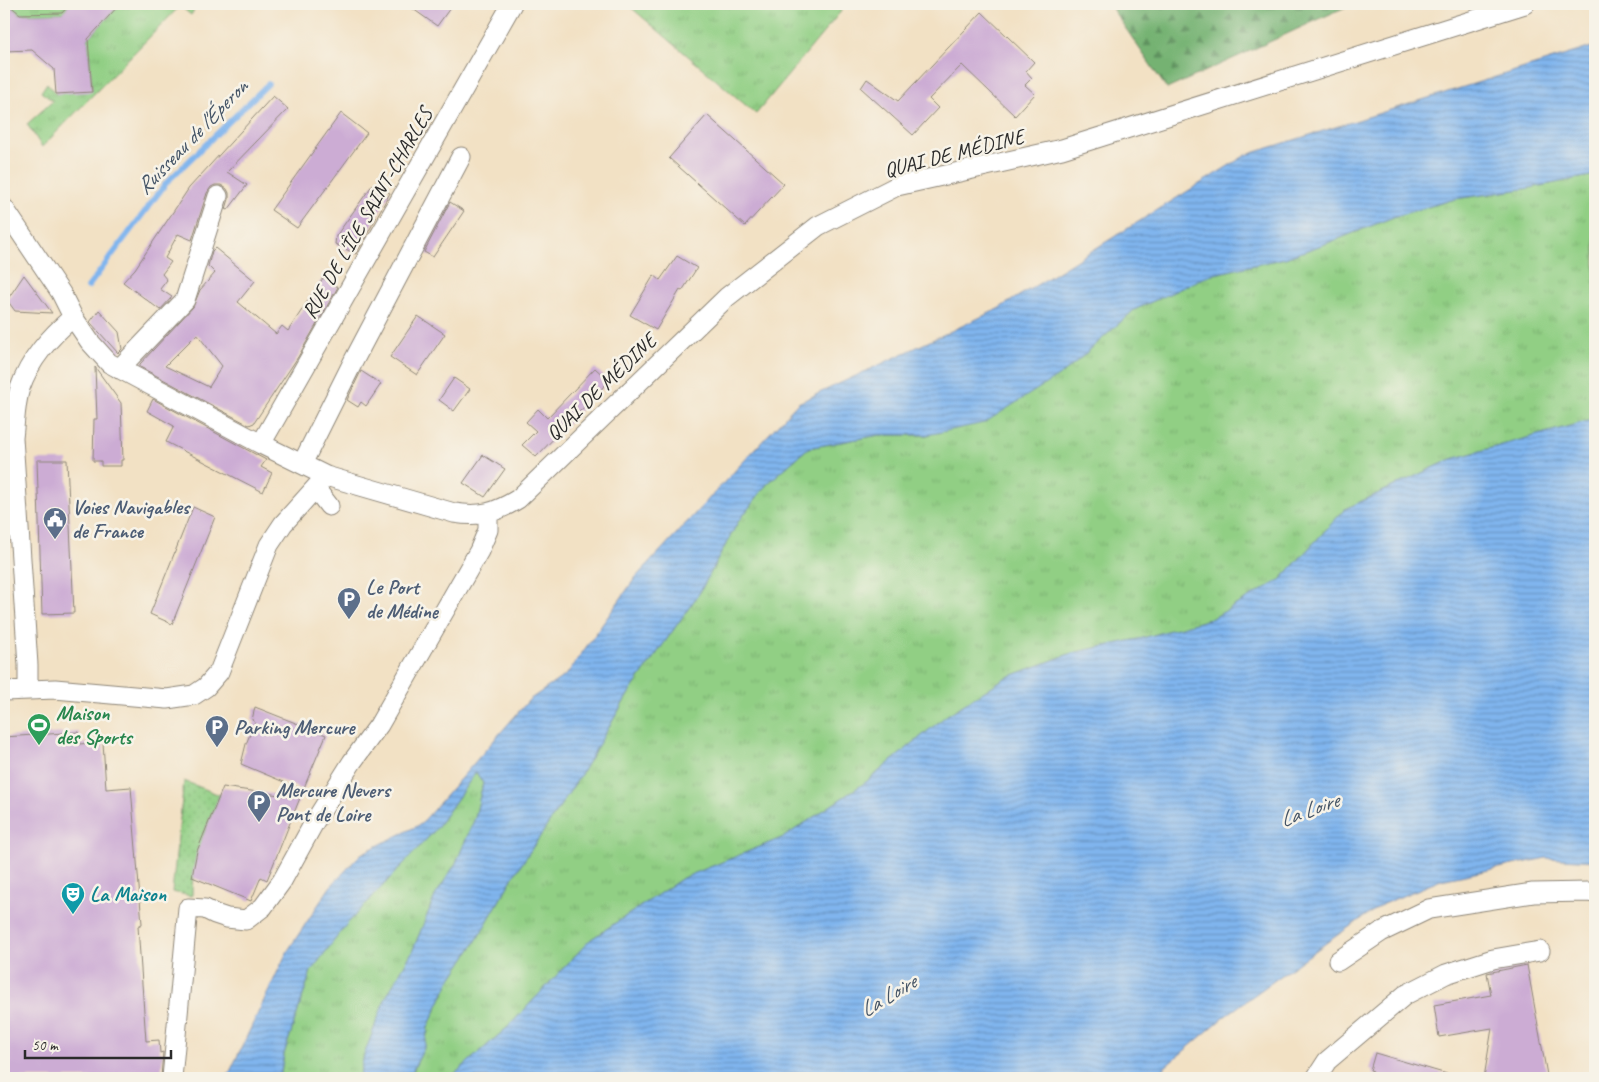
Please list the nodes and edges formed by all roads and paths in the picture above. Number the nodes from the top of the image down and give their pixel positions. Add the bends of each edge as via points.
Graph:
1 (512, 4) edge
2 (1525, 4) edge
3 (1488, 10) edge
4 (461, 158) dead end
5 (218, 196) dead end
6 (4, 208) edge
7 (73, 317) junction
8 (120, 369) junction
9 (12, 392) edge
10 (8, 430) edge
11 (262, 444) junction
12 (302, 464) junction
13 (321, 482) junction
14 (329, 506) dead end
15 (488, 514) junction
16 (28, 690) junction
17 (4, 691) edge
18 (4, 696) edge
19 (1595, 894) edge
20 (1540, 951) dead end
21 (1338, 961) dead end
22 (172, 1078) edge
23 (1318, 1078) edge

1 - 11 street, RUE DE L'ÎLE SAINT-CHARLES
2 - 3 street, QUAI DE MÉDINE
3 - 15 street, QUAI DE MÉDINE via 1062,149 889,190 818,226 727,297 518,499
4 - 12 street
5 - 8 street via 185,300
6 - 7 street, QUAI DE MÉDINE via 61,293
7 - 8 street, QUAI DE MÉDINE via 90,342 109,363
7 - 9 street via 32,361
8 - 11 street, QUAI DE MÉDINE
9 - 10 street
10 - 16 street
11 - 12 street, QUAI DE MÉDINE
12 - 13 street, QUAI DE MÉDINE
13 - 14 street
13 - 15 street, QUAI DE MÉDINE via 454,513
13 - 16 street via 283,524 269,545 219,672 206,688 194,695 167,699 55,688
15 - 22 street via 488,530 480,551 379,725 352,762 282,881 263,907 246,920 188,908
16 - 17 street
16 - 18 street
19 - 21 street via 1533,893 1429,908 1381,932
20 - 23 street via 1493,959 1446,974 1405,995 1328,1061

